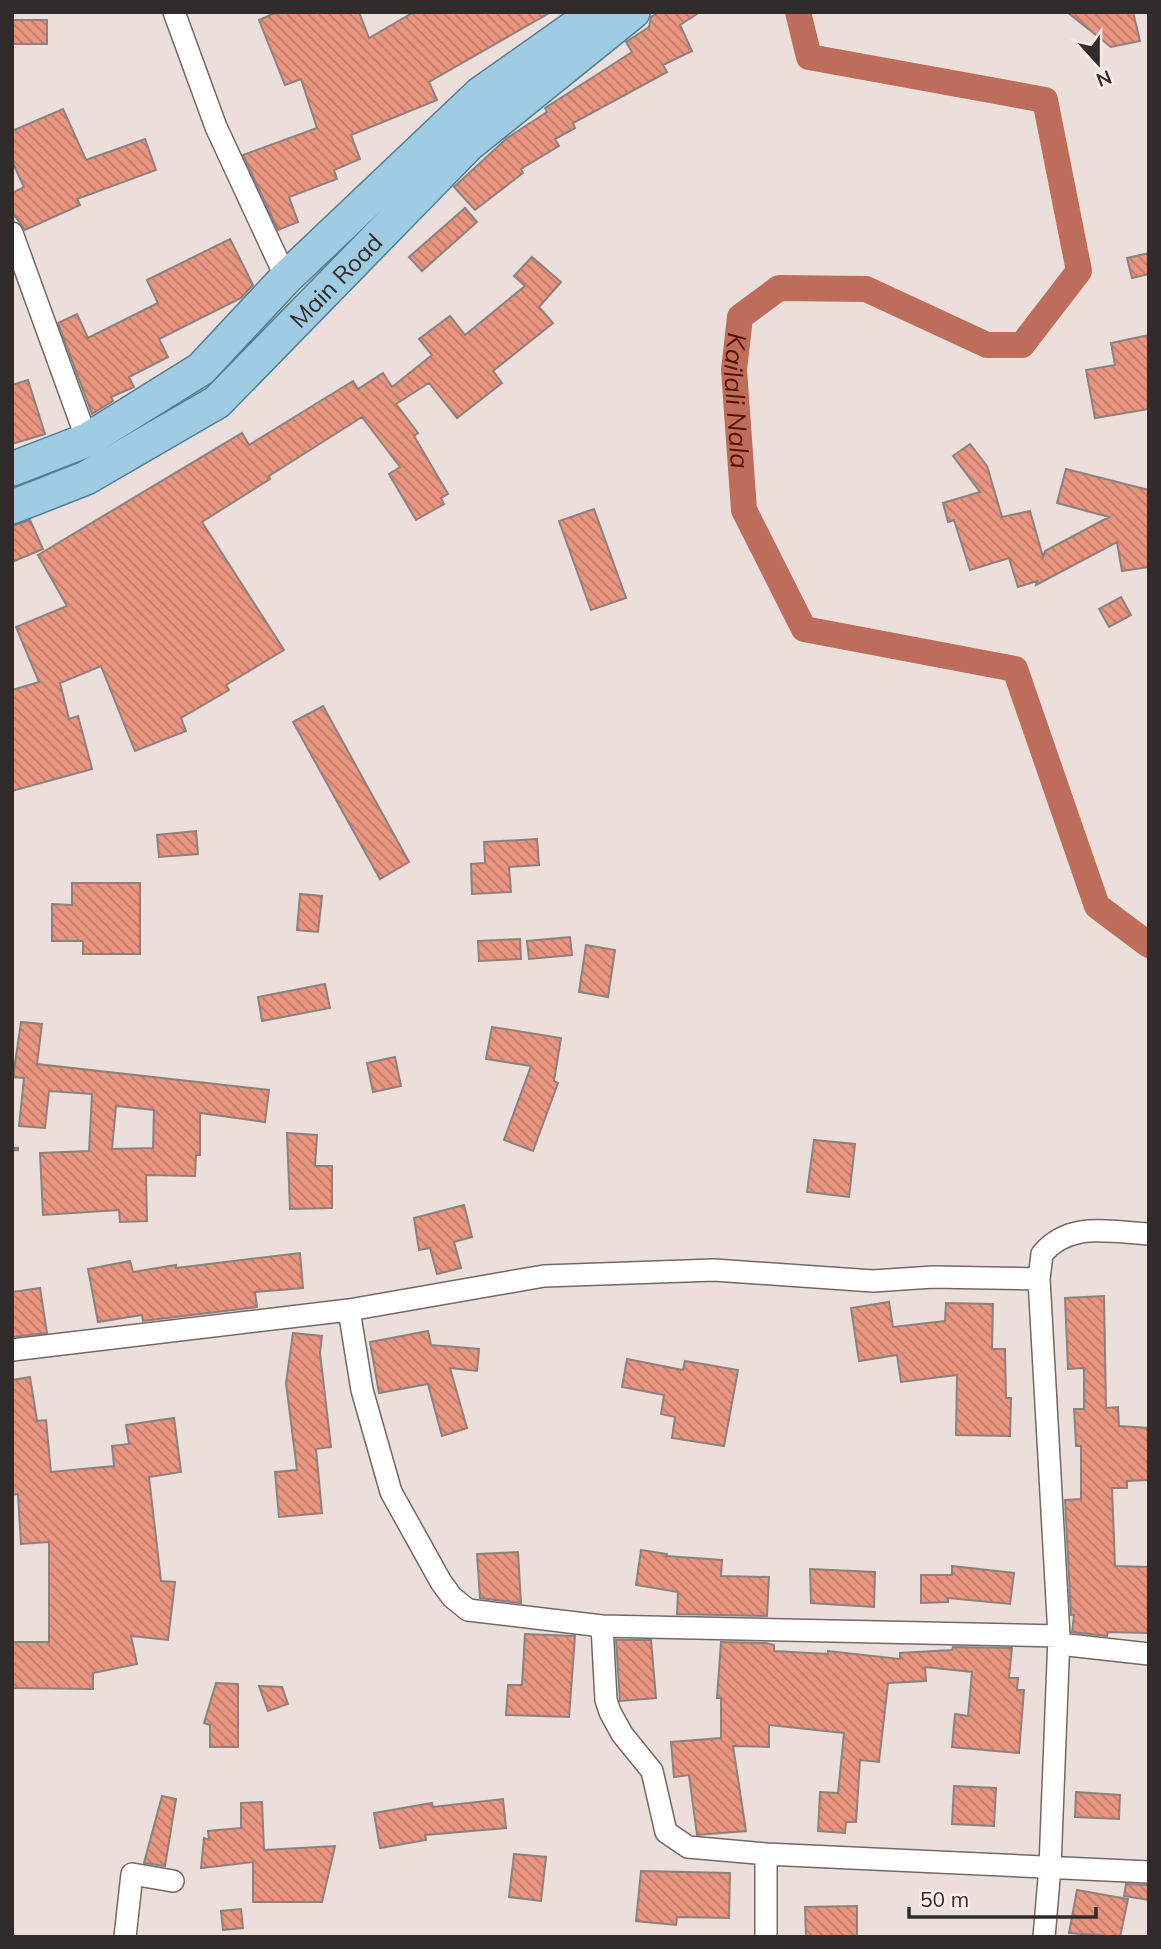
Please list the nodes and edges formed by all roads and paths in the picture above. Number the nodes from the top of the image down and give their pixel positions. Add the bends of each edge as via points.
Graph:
1 (174, 12) edge
2 (596, 12) edge
3 (633, 12) edge
4 (12, 233) edge
5 (286, 278) junction
6 (88, 440) junction
7 (12, 469) edge
8 (12, 506) edge
9 (12, 1149) edge
10 (20, 1149) dead end
11 (1149, 1234) edge
12 (1039, 1279) junction
13 (349, 1310) junction
14 (12, 1350) edge
15 (603, 1626) junction
16 (1059, 1640) junction
17 (1149, 1654) edge
18 (766, 1854) junction
19 (1050, 1867) junction
20 (1149, 1872) edge
21 (173, 1881) dead end
22 (125, 1937) edge
23 (766, 1937) edge
24 (1044, 1937) edge

1 - 5 street via 216,127
2 - 5 main road, Main Road via 480,94
3 - 8 main road, Main Road via 468,145 217,402 86,478
4 - 6 street
5 - 6 main road, Main Road via 201,369
6 - 7 main road, Main Road
9 - 10 path
11 - 12 street via 1082,1231 1062,1235 1042,1254
12 - 13 street via 873,1281 715,1270 544,1276
12 - 16 street
13 - 14 street
13 - 15 street via 362,1390 391,1492 452,1597 468,1610
15 - 16 street
15 - 18 street via 606,1700 622,1734 652,1771 666,1832 688,1847
16 - 17 street
16 - 19 street
18 - 19 street
18 - 23 street
19 - 20 street
19 - 24 street
21 - 22 street via 132,1874

